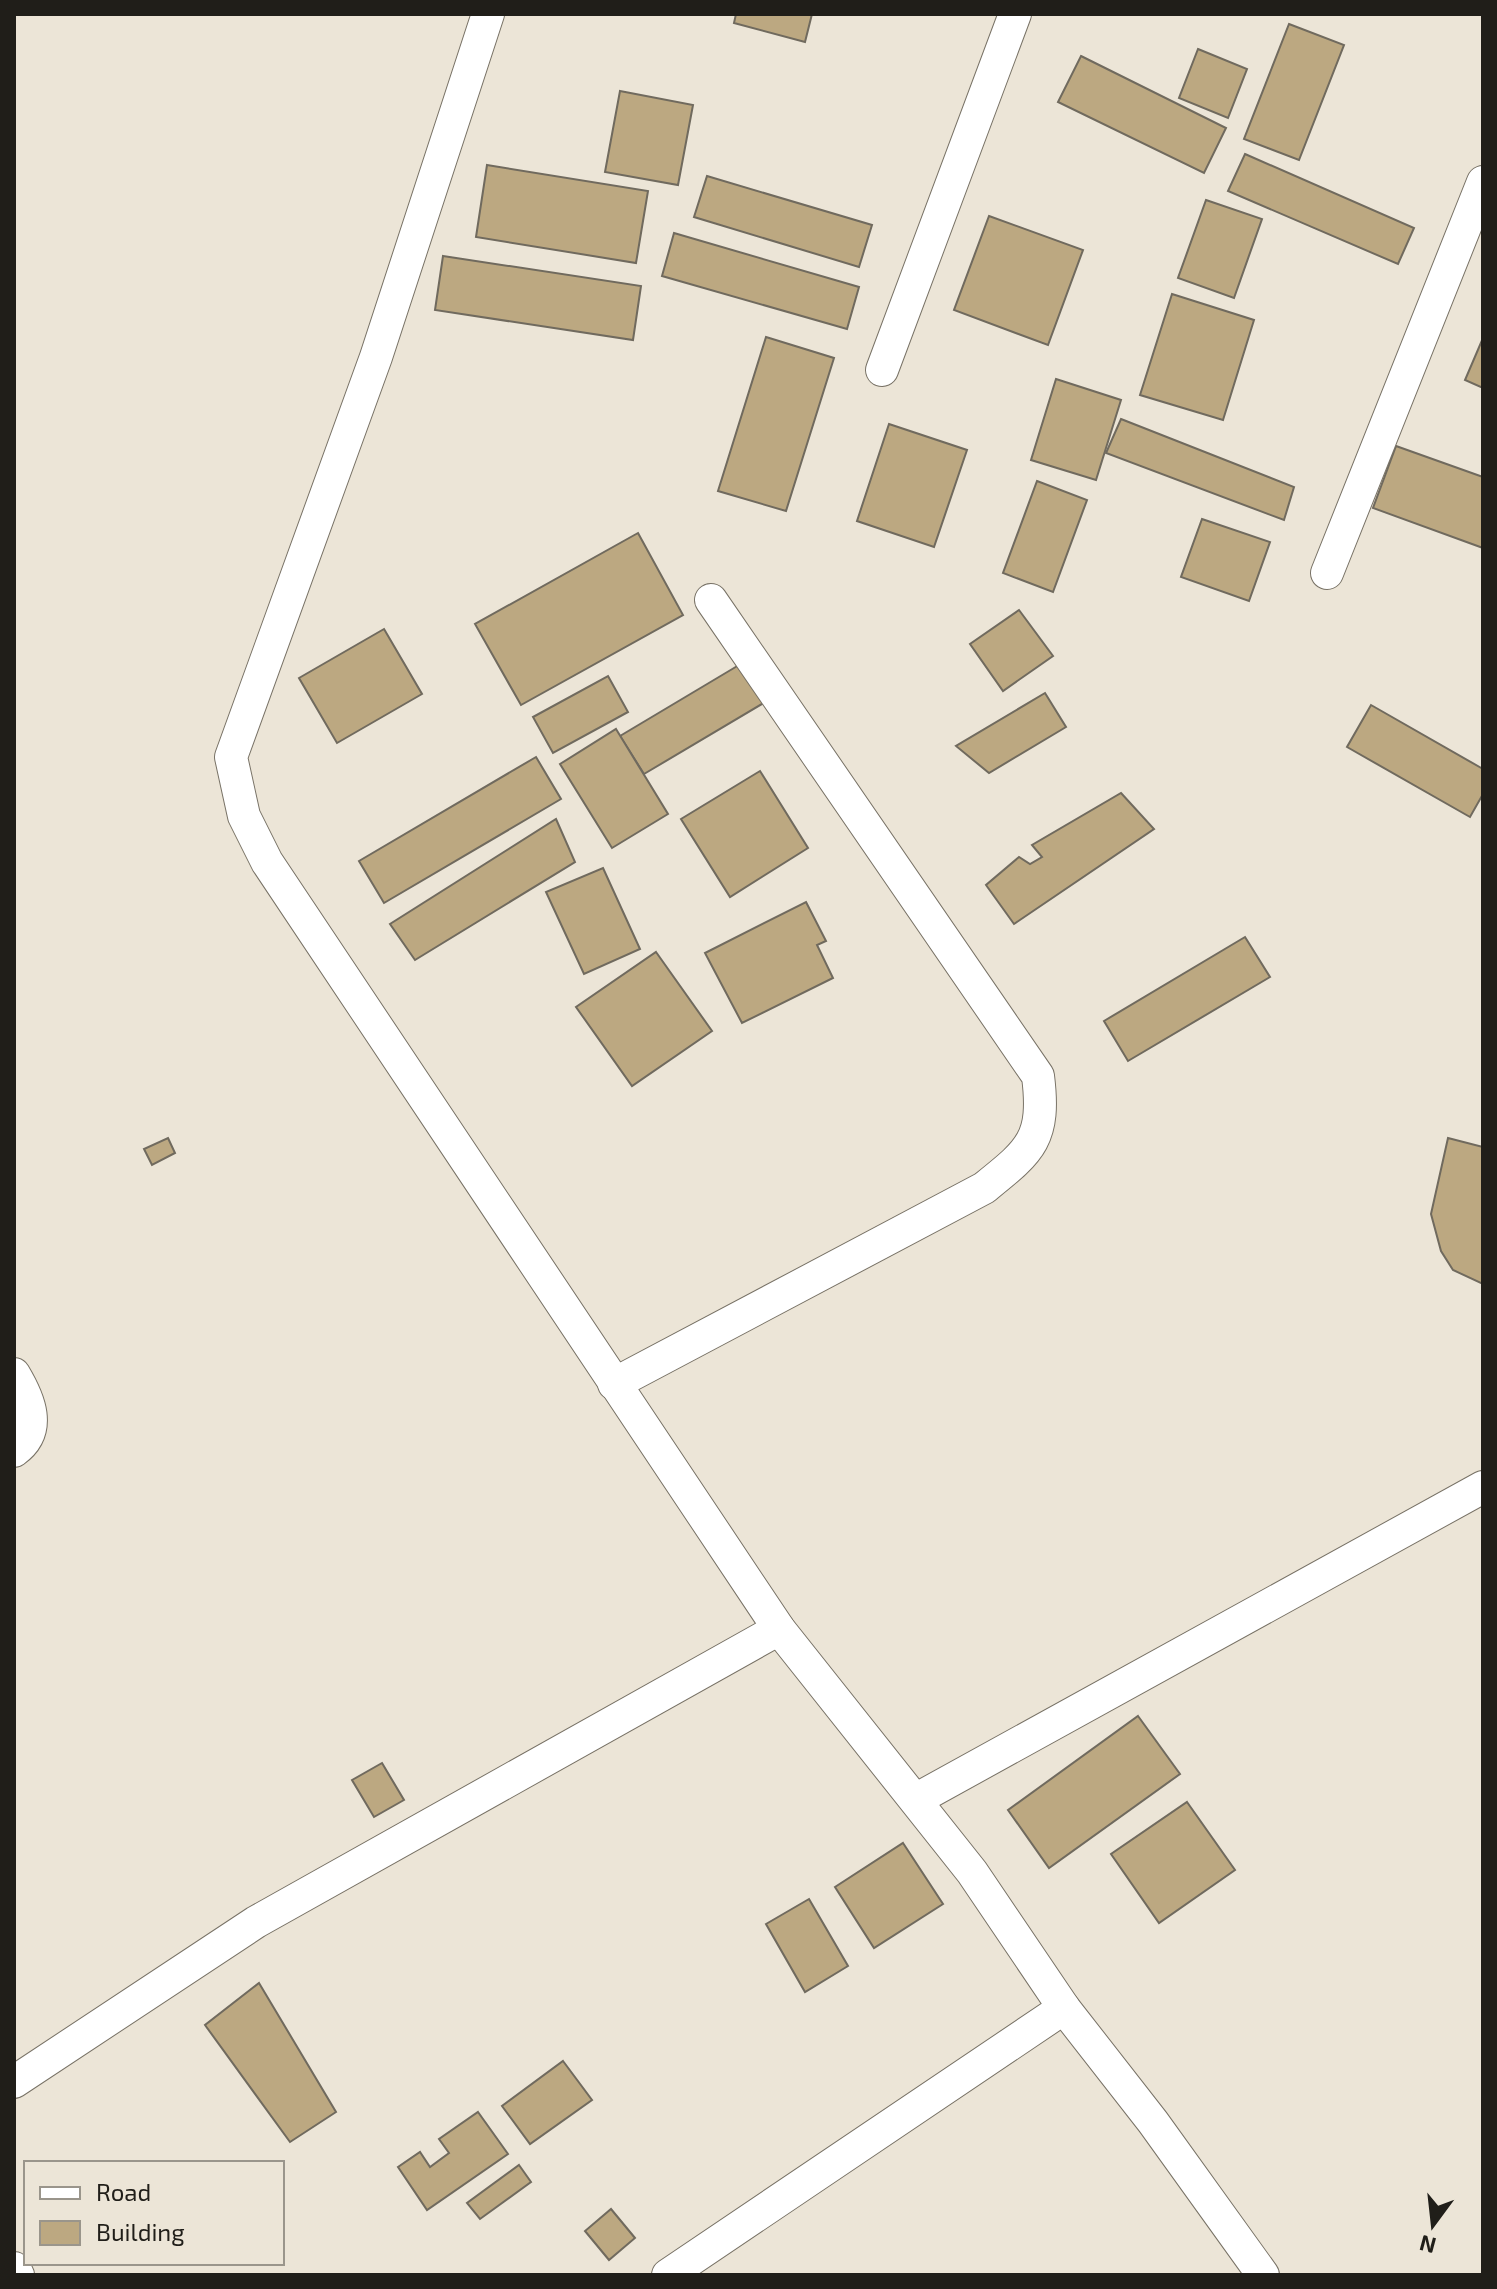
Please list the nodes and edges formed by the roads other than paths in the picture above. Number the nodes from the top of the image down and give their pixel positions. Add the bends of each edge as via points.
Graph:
1 (488, 14) edge
2 (1015, 14) edge
3 (1483, 182) edge
4 (882, 370) dead end
5 (1327, 573) dead end
6 (711, 600) dead end
7 (14, 1374) edge
8 (614, 1384) junction
9 (14, 1451) edge
10 (1483, 1487) edge
11 (779, 1629) junction
12 (917, 1799) junction
13 (1064, 2008) junction
14 (14, 2082) edge
15 (14, 2268) edge
16 (18, 2275) edge
17 (668, 2275) edge
18 (1263, 2275) edge

1 - 8 street via 376,357 231,757 244,816 267,862
2 - 4 street
3 - 5 street
6 - 8 street via 1038,1076 1042,1107 1028,1153 984,1188
7 - 9 street via 28,1396 32,1416 31,1430
8 - 11 street
10 - 12 street
11 - 12 street
11 - 14 street via 256,1922
12 - 13 street
13 - 17 street
13 - 18 street
15 - 16 street

